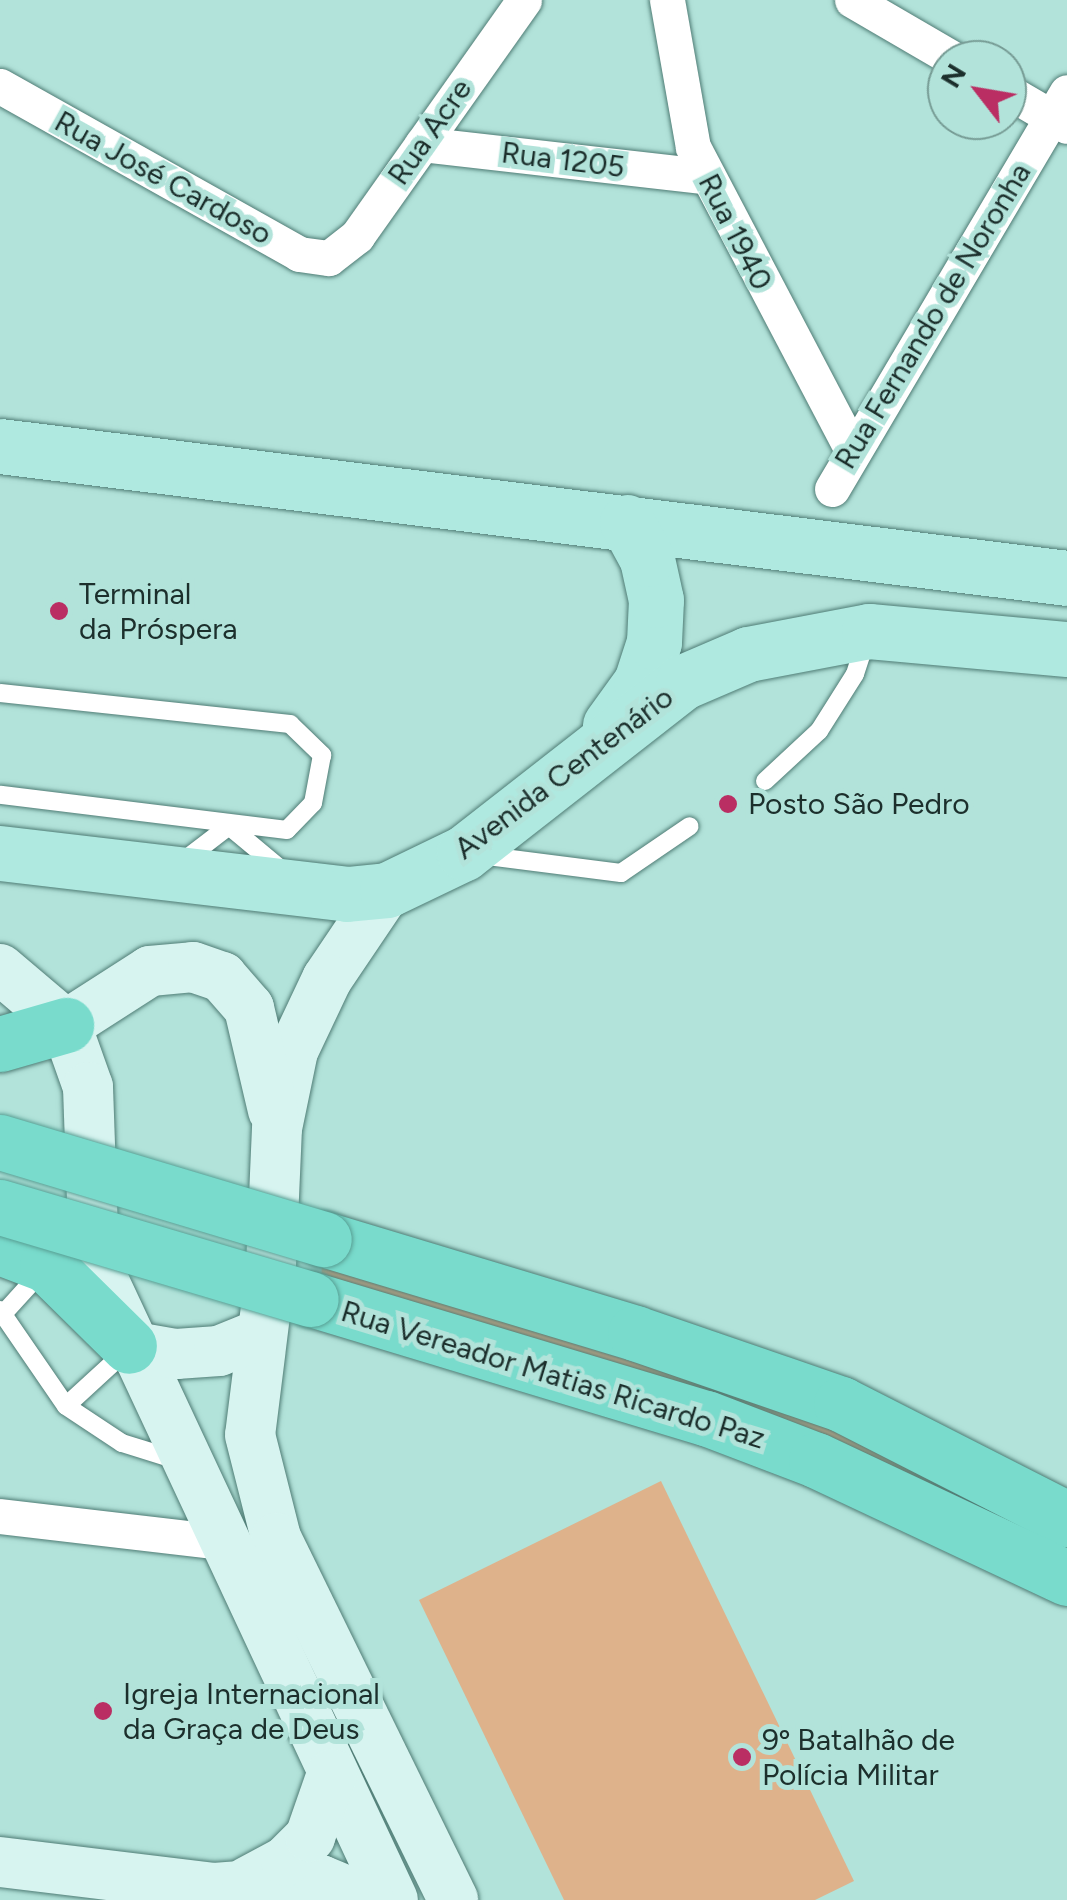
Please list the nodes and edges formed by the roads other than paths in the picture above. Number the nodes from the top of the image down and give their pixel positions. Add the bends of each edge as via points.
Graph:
1 (524, 0) edge
2 (668, 0) edge
3 (852, 0) edge
4 (927, 44) edge
5 (0, 86) edge
6 (1027, 99) edge
7 (1062, 112) edge
8 (422, 144) junction
9 (705, 176) junction
10 (330, 258) joint
11 (0, 446) edge
12 (851, 448) junction
13 (832, 490) dead end
14 (626, 522) junction
15 (1067, 578) edge
16 (869, 632) junction
17 (1067, 649) edge
18 (0, 692) edge
19 (587, 754) junction
20 (765, 781) dead end
21 (0, 795) edge
22 (229, 826) junction
23 (690, 826) dead end
24 (0, 853) edge
25 (464, 853) junction
26 (168, 872) junction
27 (304, 889) junction
28 (386, 890) junction
29 (0, 969) edge
30 (66, 1025) junction
31 (0, 1044) edge
32 (277, 1128) junction
33 (0, 1142) edge
34 (0, 1207) edge
35 (24, 1256) edge
36 (2, 1312) edge
37 (258, 1335) junction
38 (129, 1346) junction
39 (66, 1406) junction
40 (184, 1462) junction
41 (0, 1516) edge
42 (1067, 1519) edge
43 (222, 1542) junction
44 (1067, 1578) edge
45 (332, 1774) junction
46 (0, 1862) edge
47 (225, 1890) edge
48 (369, 1900) edge
49 (393, 1900) edge
50 (453, 1900) edge

1 - 8 street, Rua Acre
2 - 9 street, Rua 1940 via 686,121
3 - 4 street
5 - 10 street, Rua José Cardoso via 300,254
6 - 7 street
7 - 12 street, Rua Fernando de Noronha
8 - 9 street, Rua 1205
8 - 10 street, Rua Acre via 357,236
9 - 12 street, Rua 1940
11 - 14 main road
12 - 13 street, Rua Fernando de Noronha
14 - 15 main road
14 - 19 main road via 653,586 654,642 641,682
16 - 17 main road, Avenida Centenário
16 - 19 main road, Avenida Centenário via 803,639 699,675
16 - 20 lane via 855,674 820,732
18 - 22 lane via 290,724 322,755 314,804 286,830
19 - 25 main road, Avenida Centenário
21 - 22 lane
22 - 26 lane
22 - 27 lane
23 - 25 lane via 621,872
24 - 26 main road, Avenida Centenário
25 - 28 main road, Avenida Centenário
26 - 27 main road, Avenida Centenário
27 - 28 main road, Avenida Centenário
28 - 32 main road via 327,979 293,1052
29 - 30 main road
30 - 31 highway
30 - 32 main road via 150,971 194,967 222,977 250,1008
30 - 38 main road via 88,1087 94,1260
32 - 37 main road via 271,1267
33 - 42 highway, Rua Vereador Matias Ricardo Paz, bridge via 651,1338 841,1404
34 - 44 highway, Rua Vereador Matias Ricardo Paz, bridge via 706,1418 816,1460
35 - 36 lane
35 - 38 highway
36 - 39 lane
37 - 38 main road via 219,1352
37 - 50 main road via 250,1436 276,1538
38 - 39 lane
38 - 40 main road
39 - 40 lane via 122,1443
40 - 43 main road
41 - 43 street
43 - 45 main road
45 - 47 main road via 310,1836 286,1860
45 - 49 main road
46 - 47 main road
47 - 48 main road via 322,1880

